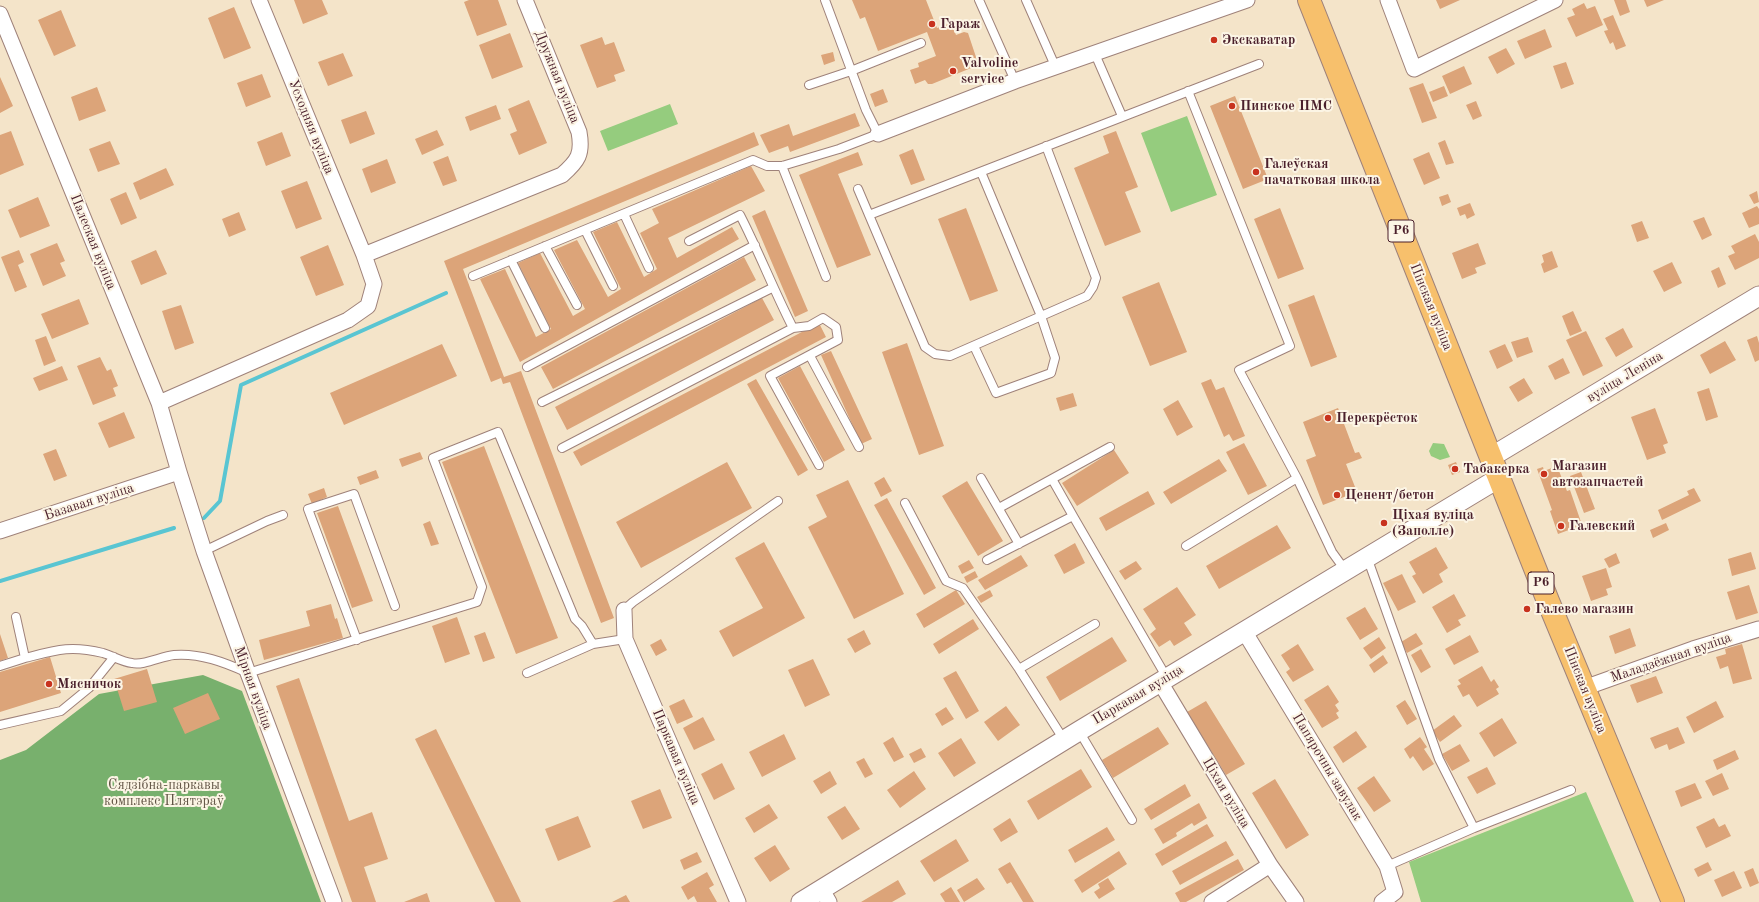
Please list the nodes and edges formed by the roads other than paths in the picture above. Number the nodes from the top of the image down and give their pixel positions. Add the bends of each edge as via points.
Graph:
1 (259, 0) edge
2 (525, 0) edge
3 (825, 0) edge
4 (979, 0) edge
5 (1026, 0) edge
6 (1247, 0) edge
7 (1309, 0) edge
8 (1388, 0) edge
9 (1555, 0) edge
10 (1222, 4) edge
11 (0, 14) edge
12 (921, 43) dead end
13 (1095, 54) junction
14 (1259, 64) dead end
15 (1056, 68) junction
16 (851, 71) junction
17 (1015, 81) junction
18 (809, 85) dead end
19 (1188, 91) junction
20 (1122, 116) junction
21 (878, 134) junction
22 (1046, 146) junction
23 (782, 166) junction
24 (981, 172) junction
25 (858, 189) dead end
26 (624, 214) junction
27 (869, 215) junction
28 (585, 230) junction
29 (689, 241) dead end
30 (755, 245) junction
31 (546, 246) junction
32 (364, 255) junction
33 (511, 260) junction
34 (649, 268) dead end
35 (473, 276) dead end
36 (826, 277) dead end
37 (613, 286) dead end
38 (772, 288) junction
39 (1759, 296) edge
40 (577, 305) dead end
41 (1041, 316) junction
42 (545, 328) dead end
43 (793, 328) junction
44 (974, 346) junction
45 (810, 356) junction
46 (527, 367) dead end
47 (542, 402) dead end
48 (160, 403) junction
49 (1110, 446) dead end
50 (859, 447) dead end
51 (562, 448) dead end
52 (1491, 457) junction
53 (819, 465) dead end
54 (178, 472) junction
55 (982, 478) dead end
56 (1297, 478) junction
57 (1499, 478) junction
58 (1052, 479) junction
59 (778, 501) dead end
60 (905, 503) dead end
61 (999, 508) junction
62 (283, 515) dead end
63 (1073, 516) junction
64 (0, 531) edge
65 (1019, 544) junction
66 (1186, 546) dead end
67 (204, 551) junction
68 (1366, 557) junction
69 (987, 560) dead end
70 (1345, 570) junction
71 (395, 606) dead end
72 (624, 610) joint
73 (16, 617) dead end
74 (1095, 624) dead end
75 (1759, 629) edge
76 (1244, 632) junction
77 (357, 640) junction
78 (626, 640) junction
79 (593, 644) junction
80 (114, 657) junction
81 (25, 658) junction
82 (0, 666) edge
83 (1019, 669) junction
84 (248, 673) junction
85 (527, 673) dead end
86 (1164, 680) junction
87 (1584, 688) junction
88 (0, 725) edge
89 (1071, 736) junction
90 (1571, 790) dead end
91 (1132, 820) dead end
92 (1474, 828) junction
93 (1270, 865) junction
94 (1387, 866) junction
95 (825, 896) edge
96 (334, 902) edge
97 (738, 902) edge
98 (801, 902) edge
99 (1212, 902) edge
100 (1296, 902) edge
101 (1382, 902) edge
102 (1673, 902) edge

1 - 32 street, Усходняя вуліца
2 - 32 street, Дружная вуліца via 579,132 579,156 562,175
3 - 16 lane
4 - 17 lane
5 - 15 lane
6 - 10 street
7 - 52 main road, Пінская вуліца / Р6
8 - 9 street via 1414,70
10 - 13 street
11 - 48 street, Палеская вуліца
12 - 16 lane
13 - 15 street
13 - 20 lane
14 - 19 lane
15 - 17 street
16 - 18 lane
16 - 21 lane
17 - 21 street
19 - 20 lane
19 - 56 lane via 1290,346 1239,370
20 - 22 lane
21 - 23 lane via 840,149
22 - 24 lane
22 - 41 lane via 1096,278 1087,296
23 - 26 lane via 767,166 753,160
23 - 36 lane
24 - 27 lane
24 - 41 lane
25 - 27 lane
26 - 28 lane
26 - 34 lane
27 - 44 lane via 925,347 935,354 950,356
28 - 31 lane
28 - 37 lane
29 - 30 lane via 740,215
30 - 38 lane
30 - 46 lane
31 - 33 lane
31 - 40 lane
32 - 48 street, Усходняя вуліца via 374,284 368,306 348,320
33 - 35 lane
33 - 42 lane
38 - 43 lane
38 - 47 lane
39 - 52 street, вуліца Леніна
41 - 44 lane
41 - 44 lane via 1055,358 1051,373 996,393
43 - 45 lane via 809,326 823,318 836,327 838,340
43 - 51 lane
45 - 50 lane
45 - 53 lane via 770,376
48 - 54 street, Палеская вуліца
49 - 58 lane
52 - 57 main road, Р6
54 - 64 street, Базавая вуліца
54 - 67 street, Мірная вуліца
55 - 61 lane
56 - 66 lane
56 - 70 lane via 1332,552
57 - 68 street, Паркавая вуліца
57 - 87 main road, Пінская вуліца / Р6
58 - 61 lane
58 - 63 lane
59 - 72 lane
60 - 83 lane via 946,581 963,588
61 - 65 lane
62 - 67 lane
63 - 65 lane
63 - 86 lane
65 - 69 lane
67 - 84 street, Мірная вуліца
68 - 70 street, Паркавая вуліца
68 - 92 lane via 1439,759
70 - 76 street, Паркавая вуліца
71 - 77 lane via 354,494 308,509
72 - 78 street, Паркавая вуліца
73 - 81 lane
74 - 83 lane
75 - 87 street, Маладзёжная вуліца via 1693,649
76 - 86 street, Паркавая вуліца
76 - 94 street, Папярочны завулак
77 - 79 lane via 477,602 482,587 433,458 498,432 575,619
77 - 84 lane
78 - 79 lane
78 - 97 street, Паркавая вуліца
79 - 85 lane
80 - 81 lane via 65,648
80 - 84 lane via 133,664 174,655 196,656 222,661
80 - 88 lane via 89,688 61,711
81 - 82 lane
83 - 89 lane
84 - 96 street, Мірная вуліца
86 - 89 street, Паркавая вуліца
86 - 93 street, Ціхая вуліца
87 - 102 main road, Пінская вуліца / Р6
89 - 91 lane
89 - 95 street, Паркавая вуліца
90 - 92 lane
92 - 94 lane
93 - 99 street
93 - 100 street, Ціхая вуліца
94 - 101 street, Папярочны завулак via 1395,892
95 - 98 street, Паркавая вуліца

